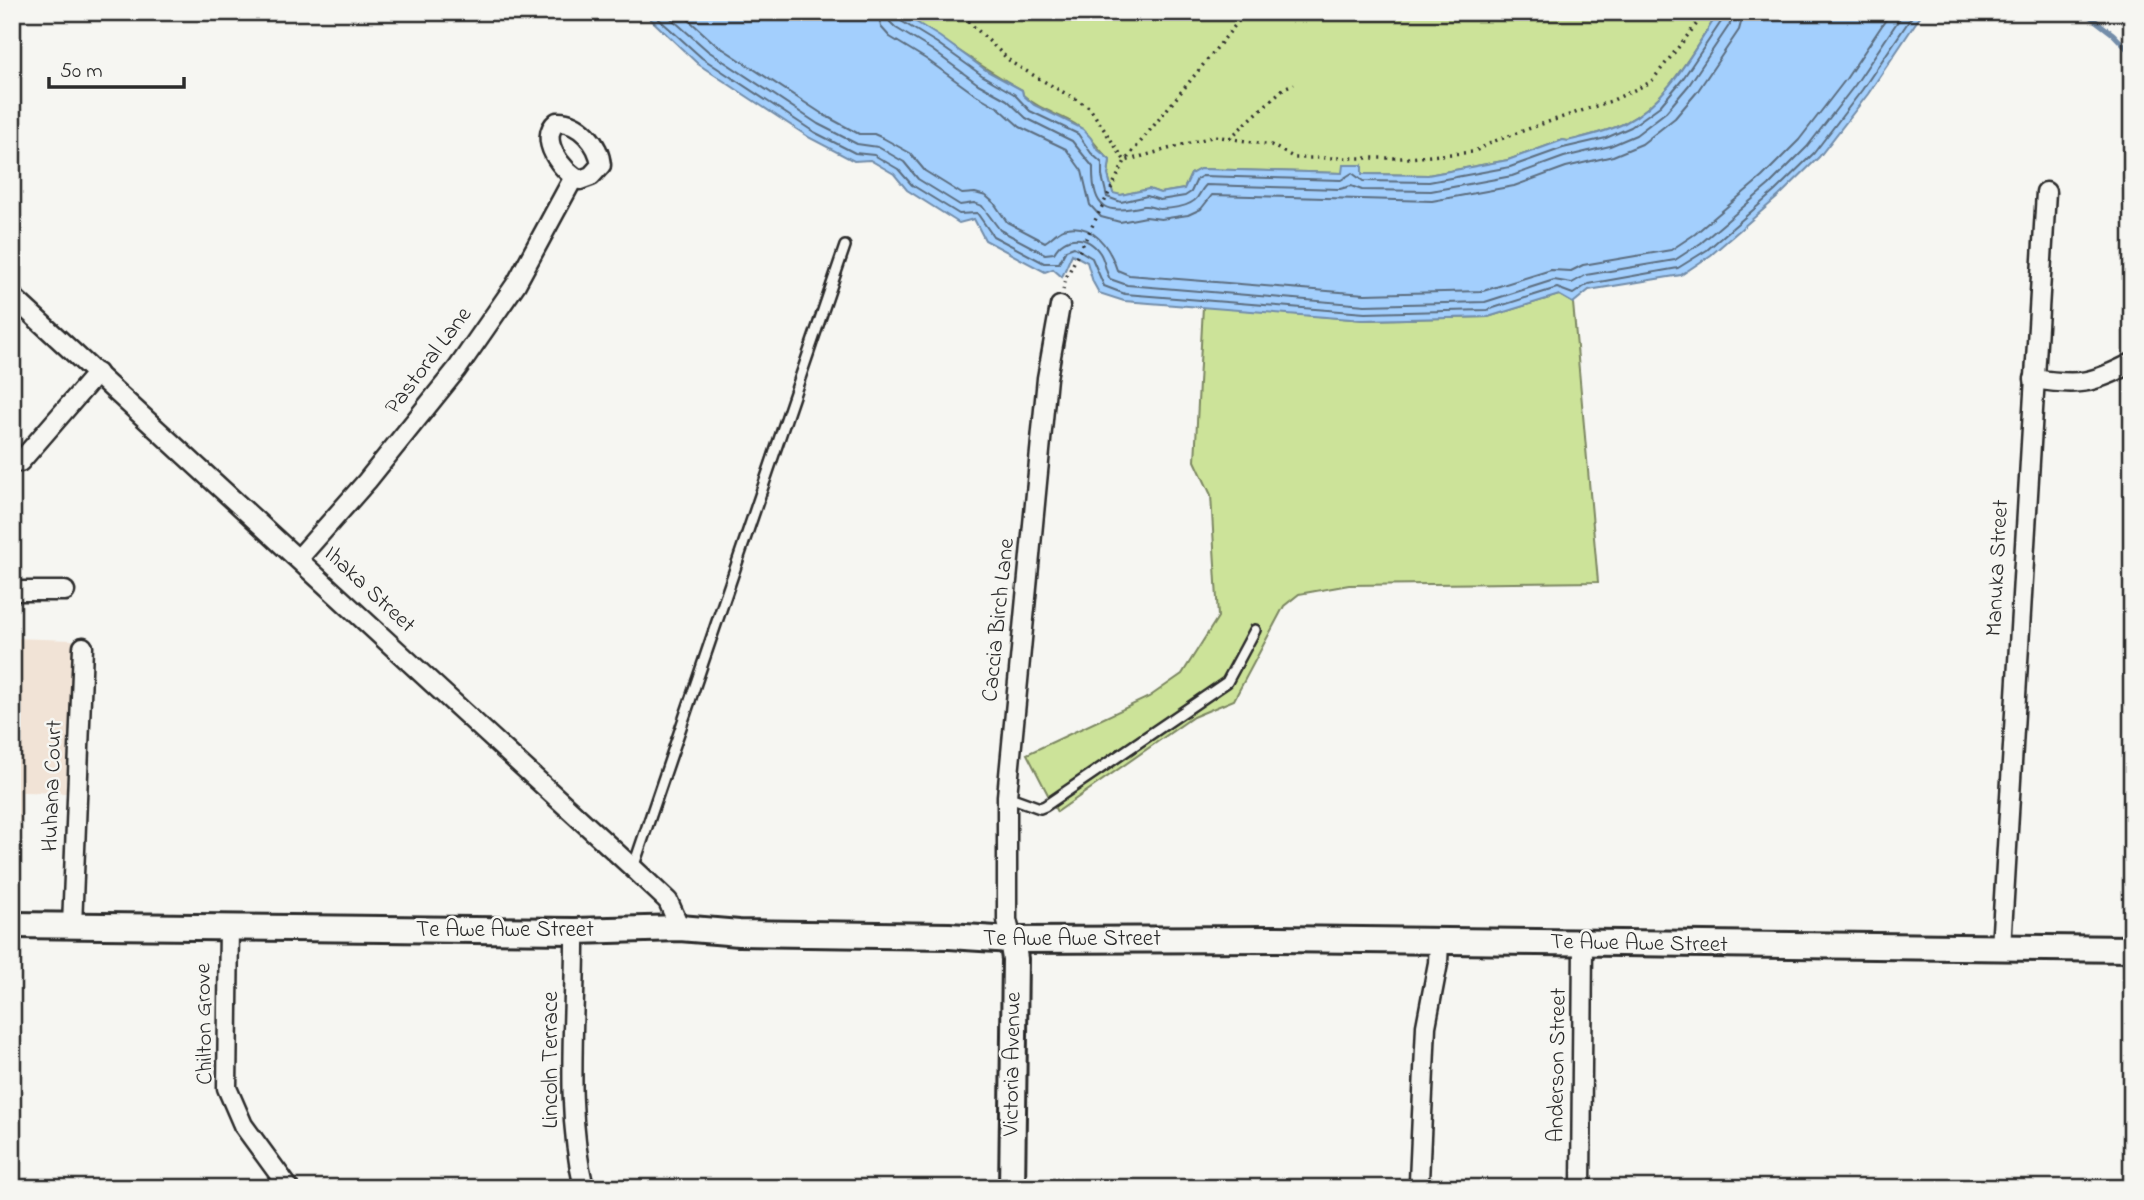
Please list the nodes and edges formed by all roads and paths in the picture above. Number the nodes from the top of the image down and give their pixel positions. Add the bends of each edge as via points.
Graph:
1 (950, 12) edge
2 (1246, 12) edge
3 (1706, 12) edge
4 (1294, 84) dead end
5 (1230, 138) junction
6 (1125, 160) junction
7 (573, 177) dead end
8 (2046, 192) dead end
9 (845, 246) dead end
10 (12, 296) edge
11 (1060, 306) joint
12 (2132, 363) edge
13 (97, 373) junction
14 (2034, 379) junction
15 (20, 462) dead end
16 (299, 558) junction
17 (12, 591) edge
18 (65, 592) dead end
19 (1255, 630) dead end
20 (83, 648) dead end
21 (1007, 796) junction
22 (633, 868) junction
23 (12, 925) edge
24 (72, 926) junction
25 (229, 927) junction
26 (680, 928) junction
27 (575, 931) junction
28 (1012, 940) junction
29 (1439, 942) junction
30 (1583, 944) junction
31 (2001, 948) junction
32 (2132, 949) edge
33 (1419, 1181) dead end
34 (289, 1188) edge
35 (584, 1188) edge
36 (1012, 1188) edge
37 (1581, 1188) edge

1 - 6 path via 1012,62 1089,107
2 - 6 path
3 - 5 path via 1651,82 1473,152 1409,158 1295,158 1271,145
4 - 5 path
5 - 6 path via 1215,136
6 - 11 path via 1067,276
7 - 16 street, Pastoral Lane via 516,284 457,369
8 - 14 street, Manuka Street
9 - 22 lane
10 - 13 street, Ihaka Street
11 - 21 street, Caccia Birch Lane via 1047,378
12 - 14 street via 2092,382
13 - 15 street
13 - 16 street, Ihaka Street
14 - 31 street, Manuka Street
16 - 22 street, Ihaka Street
17 - 18 street
19 - 21 lane via 1227,681 1045,806
20 - 24 street, Huhana Court
21 - 28 street, Caccia Birch Lane via 1007,920
22 - 26 street, Ihaka Street via 668,901
23 - 24 main road, Te Awe Awe Street
24 - 25 main road, Te Awe Awe Street
25 - 27 main road, Te Awe Awe Street
25 - 34 street, Chilton Grove via 227,1088 243,1125
26 - 27 main road, Te Awe Awe Street
26 - 28 main road, Te Awe Awe Street
27 - 35 street, Lincoln Terrace via 573,1121
28 - 29 main road, Te Awe Awe Street
28 - 36 main road, Victoria Avenue
29 - 30 main road, Te Awe Awe Street
29 - 33 street via 1426,1026
30 - 31 main road, Te Awe Awe Street
30 - 37 street, Anderson Street
31 - 32 main road, Te Awe Awe Street

